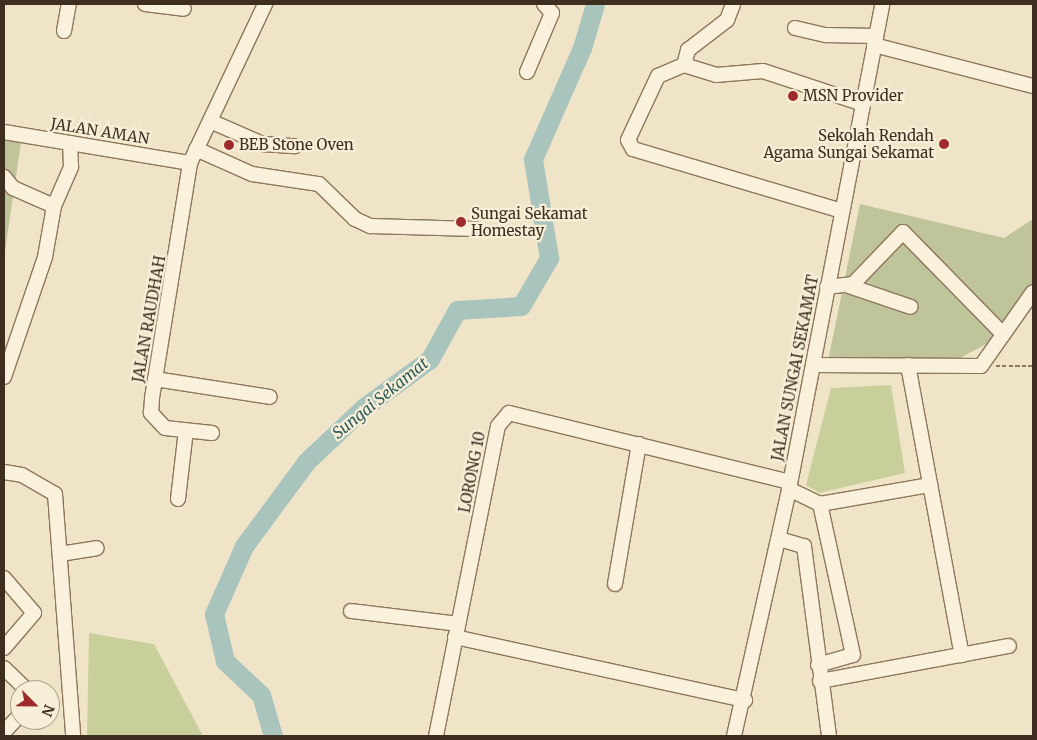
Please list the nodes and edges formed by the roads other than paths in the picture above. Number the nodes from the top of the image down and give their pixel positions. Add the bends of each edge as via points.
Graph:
1 (69, 4) edge
2 (145, 4) edge
3 (265, 4) edge
4 (544, 4) edge
5 (733, 4) edge
6 (882, 4) edge
7 (184, 9) dead end
8 (795, 28) dead end
9 (64, 32) dead end
10 (875, 40) junction
11 (684, 65) junction
12 (527, 72) dead end
13 (1033, 86) edge
14 (863, 104) junction
15 (210, 121) junction
16 (4, 132) edge
17 (70, 142) junction
18 (295, 146) dead end
19 (196, 149) junction
20 (190, 163) junction
21 (4, 177) edge
22 (54, 206) junction
23 (842, 211) junction
24 (475, 229) dead end
25 (849, 286) junction
26 (827, 287) junction
27 (1033, 292) edge
28 (911, 307) dead end
29 (1003, 334) junction
30 (908, 364) junction
31 (813, 365) junction
32 (4, 377) edge
33 (155, 379) junction
34 (270, 397) dead end
35 (186, 430) junction
36 (212, 432) dead end
37 (638, 444) junction
38 (4, 472) edge
39 (930, 485) junction
40 (789, 486) junction
41 (178, 499) dead end
42 (820, 504) junction
43 (779, 539) junction
44 (97, 548) dead end
45 (60, 554) junction
46 (4, 578) edge
47 (616, 584) dead end
48 (351, 611) dead end
49 (457, 631) junction
50 (1009, 646) dead end
51 (4, 648) edge
52 (962, 655) junction
53 (818, 665) junction
54 (4, 668) edge
55 (16, 680) edge
56 (820, 681) junction
57 (746, 700) junction
58 (73, 736) edge
59 (436, 736) edge
60 (734, 736) edge
61 (829, 736) edge

1 - 9 street
2 - 7 street
3 - 15 street, JALAN RAUDHAH
4 - 12 street via 552,13
5 - 11 street via 727,20 688,50
6 - 10 street, JALAN SUNGAI SEKAMAT
8 - 10 street
10 - 13 street
10 - 14 street, JALAN SUNGAI SEKAMAT
11 - 14 street via 716,75 763,70
11 - 23 street via 658,76 628,146
14 - 23 street, JALAN SUNGAI SEKAMAT
15 - 18 street via 263,144
15 - 19 street, JALAN RAUDHAH
16 - 17 street, JALAN AMAN
17 - 20 street, JALAN AMAN
17 - 22 street via 71,168
19 - 20 street, JALAN RAUDHAH
19 - 24 street via 252,174 319,184 355,220 370,226
20 - 33 street, JALAN RAUDHAH
21 - 22 street via 13,188
22 - 32 street via 45,257
23 - 26 street, JALAN SUNGAI SEKAMAT
25 - 26 street
25 - 28 street
25 - 29 street via 903,232
26 - 31 street, JALAN SUNGAI SEKAMAT
27 - 29 street
29 - 30 street via 982,366
30 - 31 street
30 - 39 street
31 - 40 street, JALAN SUNGAI SEKAMAT
33 - 34 street
33 - 35 street, JALAN RAUDHAH via 152,413 156,422 165,428
35 - 36 street, JALAN RAUDHAH
35 - 41 street
37 - 40 street, LORONG 10
37 - 47 street
37 - 49 street, LORONG 10 via 509,413 498,426
38 - 45 street via 22,475 55,494
39 - 42 street
39 - 52 street
40 - 42 street, LORONG 10
40 - 43 street, JALAN SUNGAI SEKAMAT
42 - 53 street via 853,655
43 - 53 street via 804,546
43 - 57 street, JALAN SUNGAI SEKAMAT
44 - 45 street
45 - 58 street
46 - 51 street via 34,613
48 - 49 street
49 - 57 street
49 - 59 street, LORONG 10
50 - 52 street
52 - 56 street
53 - 56 street
54 - 55 street
56 - 61 street
57 - 60 street, JALAN SUNGAI SEKAMAT

